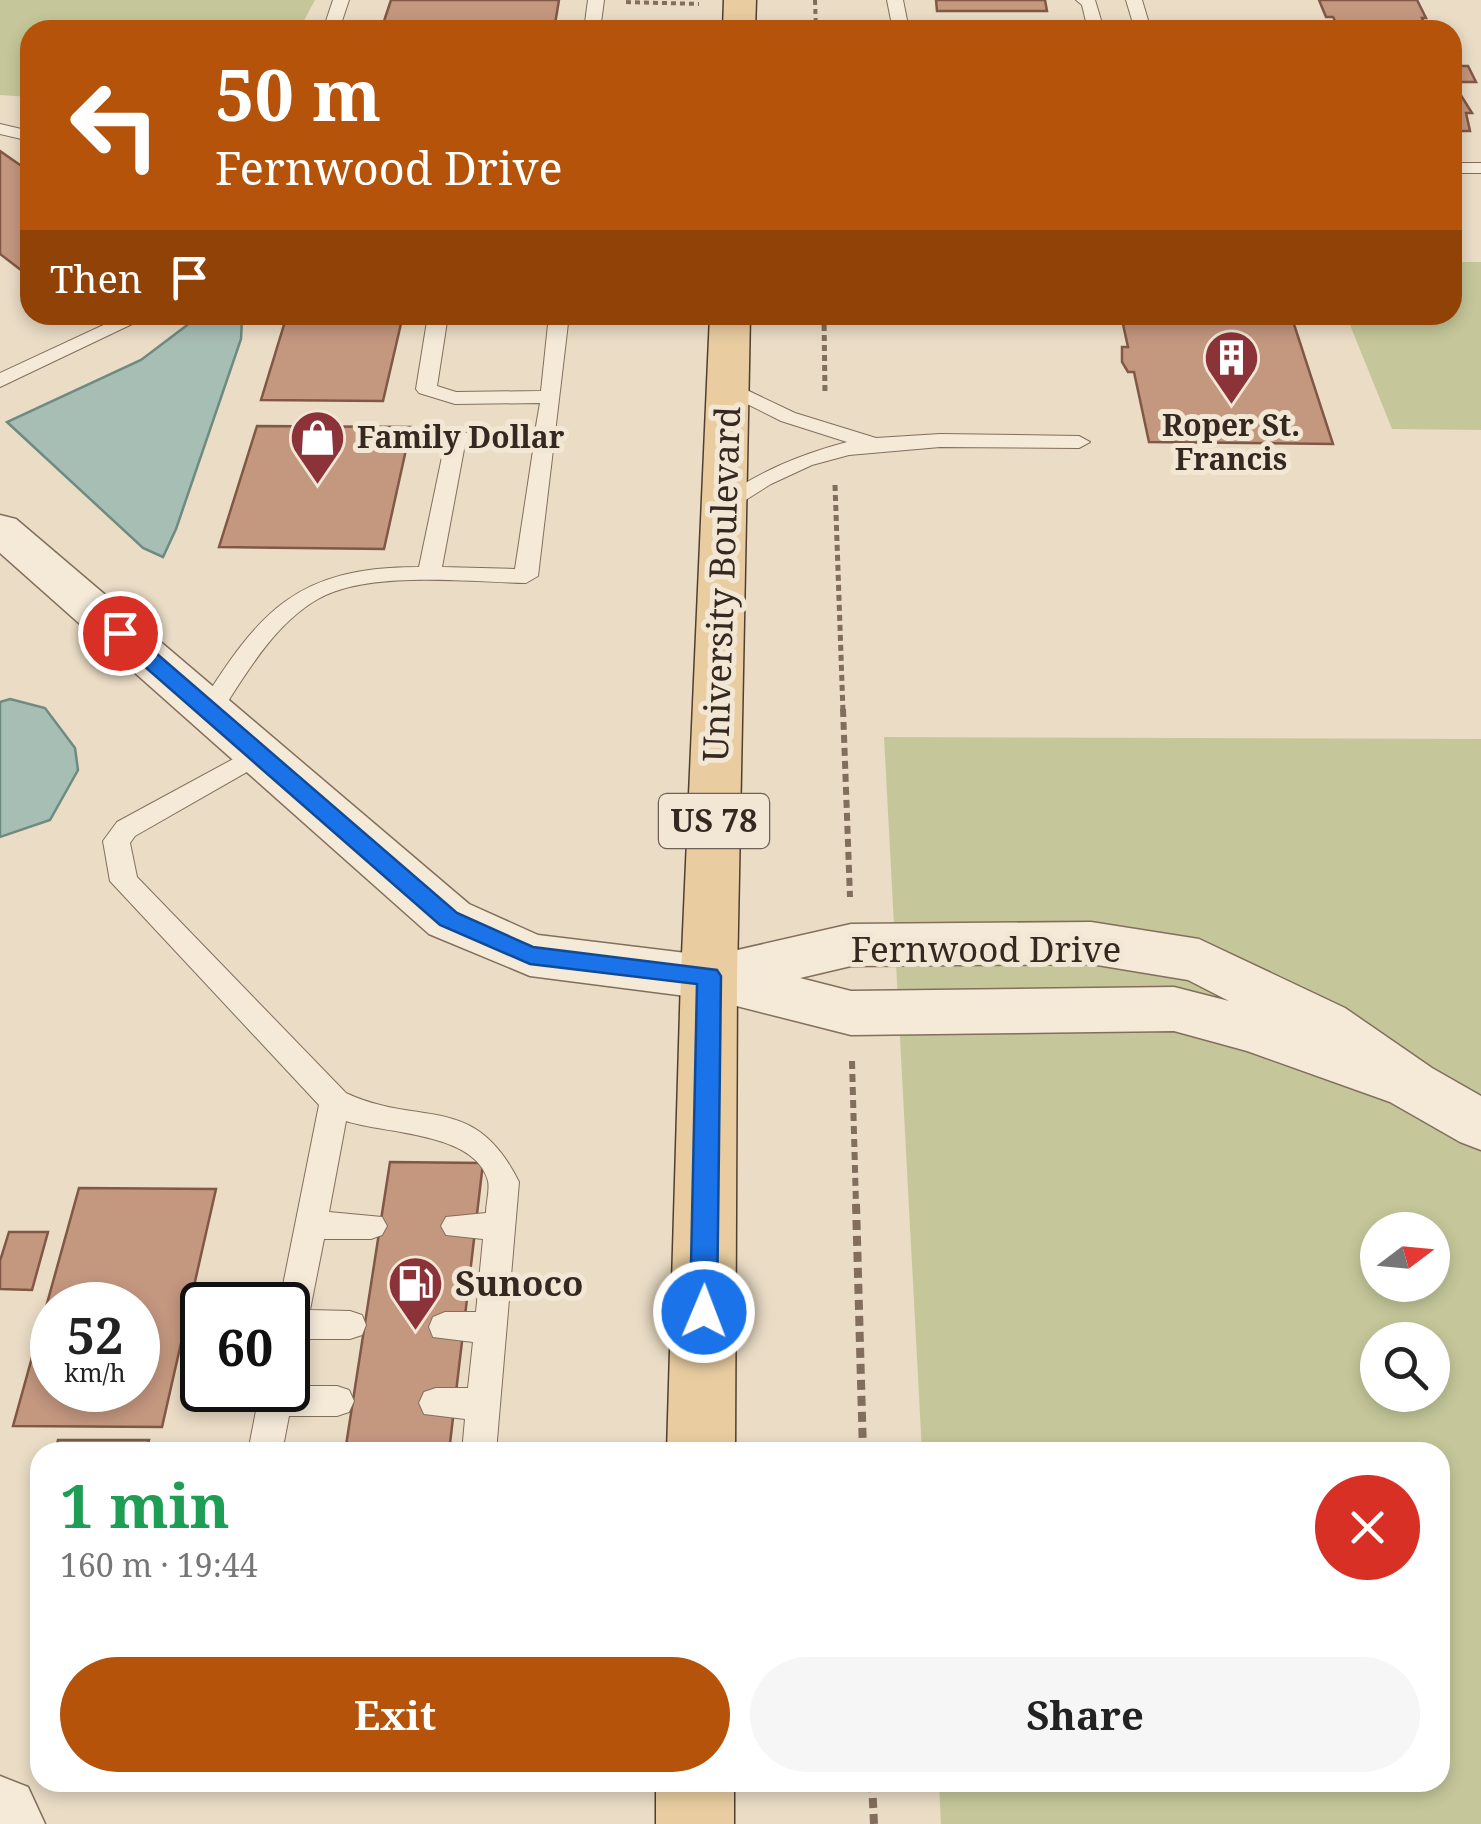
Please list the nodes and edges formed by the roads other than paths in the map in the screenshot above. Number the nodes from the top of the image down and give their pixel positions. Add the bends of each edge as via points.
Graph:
1 (118, 325) edge
2 (436, 325) edge
3 (558, 325) edge
4 (730, 325) edge
5 (4, 374) edge
6 (728, 387) junction
7 (551, 397) junction
8 (544, 438) junction
9 (869, 442) junction
10 (1078, 442) dead end
11 (725, 506) junction
12 (0, 528) edge
13 (429, 576) junction
14 (209, 711) junction
15 (259, 754) junction
16 (709, 976) junction
17 (335, 1102) junction
18 (1481, 1125) edge
19 (310, 1225) junction
20 (371, 1226) dead end
21 (457, 1226) dead end
22 (500, 1226) junction
23 (299, 1282) edge
24 (350, 1326) dead end
25 (444, 1327) dead end
26 (490, 1327) junction
27 (310, 1330) edge
28 (310, 1399) edge
29 (337, 1402) dead end
30 (436, 1403) dead end
31 (484, 1404) junction
32 (273, 1412) edge
33 (267, 1442) edge
34 (480, 1442) edge
35 (701, 1442) edge
36 (696, 1792) edge
37 (0, 1814) edge
38 (6, 1824) edge
39 (695, 1824) edge

1 - 5 lane
2 - 7 lane via 426,389 455,398
3 - 7 lane
4 - 6 main road, University Boulevard / US 78
6 - 9 lane via 788,417
6 - 11 main road, University Boulevard / US 78
7 - 8 lane
8 - 13 lane via 454,438
8 - 13 lane via 526,576
9 - 10 lane
9 - 11 lane via 752,482
11 - 16 main road, University Boulevard / US 78
12 - 14 street, Fernwood Drive
13 - 14 lane via 355,576 310,593 254,642
14 - 15 street, Fernwood Drive
15 - 16 street, Fernwood Drive via 448,919 530,955
15 - 17 lane via 126,829 116,841 118,858 136,897
16 - 18 street, Fernwood Drive via 851,1013 1174,1010 1254,1030 1411,1085
16 - 35 main road, University Boulevard / US 78
17 - 19 lane
17 - 22 lane via 358,1116 479,1141 497,1160 504,1182
19 - 20 lane
19 - 23 lane
21 - 22 lane
22 - 26 lane
24 - 27 lane
25 - 26 lane
26 - 31 lane
28 - 29 lane
30 - 31 lane
31 - 34 lane
32 - 33 lane
36 - 39 main road
37 - 38 street

